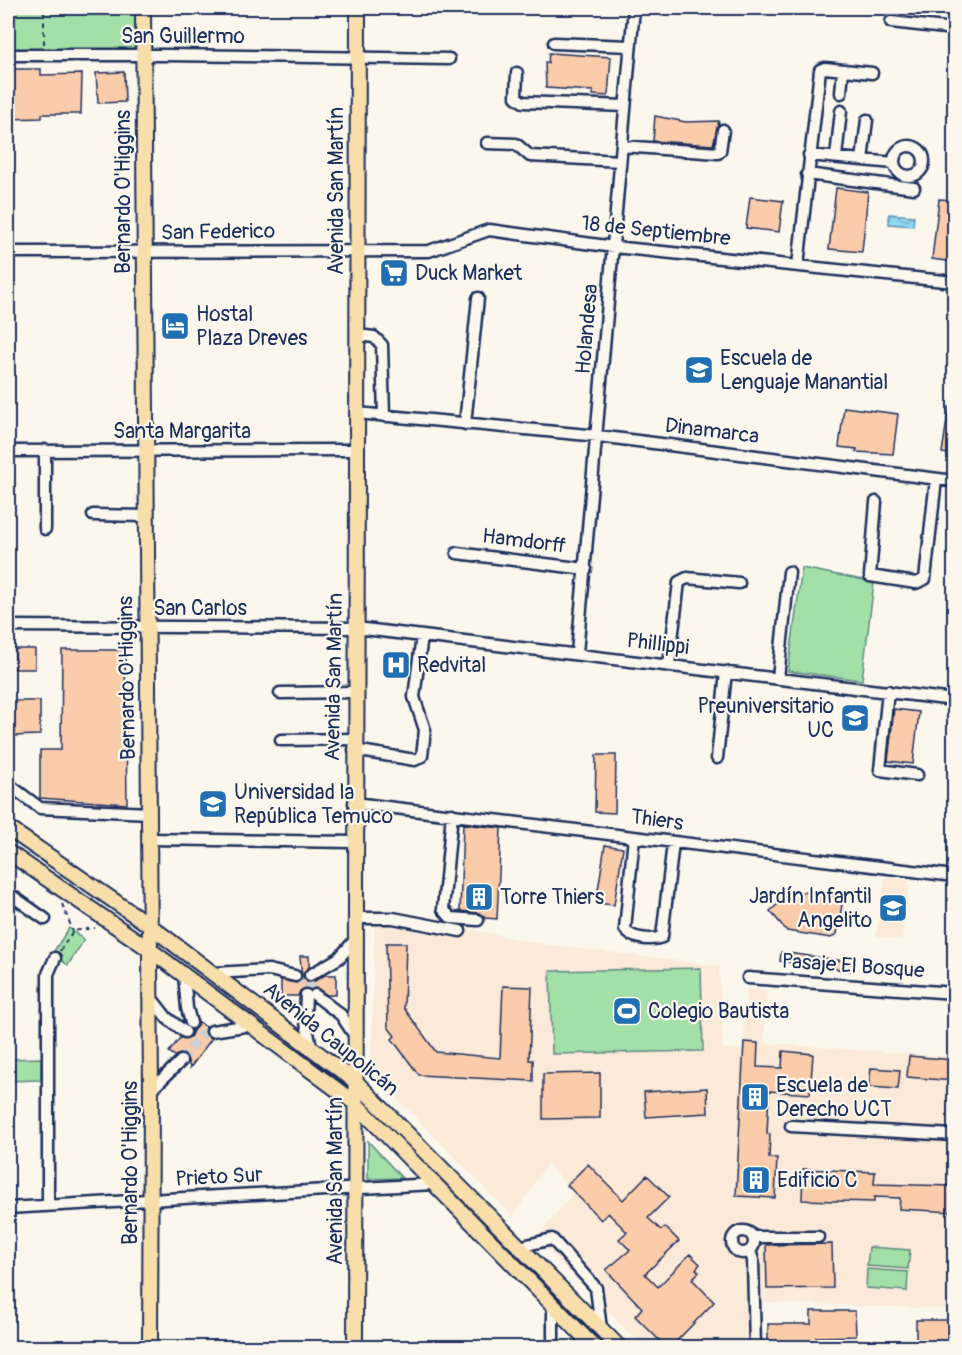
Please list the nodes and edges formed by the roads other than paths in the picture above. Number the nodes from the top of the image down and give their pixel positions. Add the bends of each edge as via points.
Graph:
1 (143, 8) edge
2 (358, 8) edge
3 (634, 8) edge
4 (891, 22) dead end
5 (954, 28) edge
6 (555, 43) dead end
7 (630, 46) junction
8 (8, 55) edge
9 (143, 55) junction
10 (357, 57) junction
11 (449, 59) dead end
12 (843, 70) junction
13 (517, 73) dead end
14 (872, 73) dead end
15 (841, 93) dead end
16 (625, 106) junction
17 (841, 111) dead end
18 (867, 120) dead end
19 (723, 130) dead end
20 (487, 143) dead end
21 (622, 146) junction
22 (809, 155) junction
23 (836, 158) junction
24 (862, 160) junction
25 (620, 161) junction
26 (894, 163) dead end
27 (807, 174) junction
28 (914, 188) dead end
29 (614, 247) junction
30 (357, 249) junction
31 (8, 252) edge
32 (145, 252) junction
33 (798, 266) junction
34 (954, 282) edge
35 (478, 298) dead end
36 (357, 335) junction
37 (357, 413) junction
38 (384, 416) junction
39 (465, 424) junction
40 (598, 436) junction
41 (45, 450) junction
42 (357, 450) junction
43 (8, 451) edge
44 (146, 451) junction
45 (936, 479) junction
46 (954, 481) edge
47 (876, 502) dead end
48 (93, 515) dead end
49 (146, 516) junction
50 (45, 529) dead end
51 (457, 553) dead end
52 (586, 569) junction
53 (789, 572) dead end
54 (739, 582) dead end
55 (8, 626) edge
56 (147, 627) junction
57 (356, 628) junction
58 (422, 636) junction
59 (578, 653) junction
60 (669, 665) junction
61 (726, 672) junction
62 (778, 678) junction
63 (355, 692) junction
64 (888, 692) junction
65 (280, 693) dead end
66 (954, 699) edge
67 (281, 740) dead end
68 (355, 744) junction
69 (717, 758) dead end
70 (917, 775) dead end
71 (10, 790) edge
72 (354, 803) junction
73 (150, 813) junction
74 (452, 814) junction
75 (8, 828) edge
76 (634, 837) junction
77 (149, 839) junction
78 (354, 842) junction
79 (673, 843) junction
80 (8, 852) edge
81 (954, 876) edge
82 (8, 893) edge
83 (355, 918) junction
84 (45, 919) dead end
85 (478, 920) dead end
86 (149, 925) junction
87 (460, 931) dead end
88 (355, 940) junction
89 (149, 949) junction
90 (55, 958) road end
91 (214, 973) junction
92 (184, 975) junction
93 (310, 975) dead end
94 (295, 976) tunnel mouth
95 (748, 978) dead end
96 (954, 993) edge
97 (149, 995) junction
98 (251, 1025) junction
99 (212, 1031) tunnel mouth
100 (356, 1039) junction
101 (311, 1047) junction
102 (181, 1061) tunnel mouth
103 (356, 1082) junction
104 (152, 1090) junction
105 (356, 1104) junction
106 (791, 1126) dead end
107 (954, 1135) edge
108 (433, 1184) junction
109 (356, 1188) junction
110 (150, 1200) junction
111 (48, 1206) junction
112 (8, 1208) edge
113 (754, 1237) junction
114 (818, 1237) dead end
115 (519, 1247) junction
116 (750, 1251) junction
117 (554, 1305) junction
118 (601, 1329) junction
119 (150, 1347) edge
120 (356, 1347) edge
121 (554, 1347) edge
122 (595, 1347) edge
123 (620, 1347) edge
124 (755, 1347) edge

1 - 9 main road, Bernardo O'Higgins
2 - 10 main road, Avenida San Martín
3 - 7 street, Holandesa
4 - 5 street
6 - 7 street
7 - 16 street, Holandesa
8 - 9 street, San Guillermo
9 - 10 street, San Guillermo
9 - 32 main road, Bernardo O'Higgins
10 - 11 street, San Guillermo
10 - 30 main road, Avenida San Martín
12 - 14 street
12 - 15 street
12 - 22 street via 820,70
13 - 16 street via 516,97 523,102
16 - 21 street, Holandesa
17 - 23 street
18 - 24 street
19 - 21 street via 720,151 714,153
20 - 25 street via 516,144 530,156
21 - 25 street, Holandesa
22 - 23 street
22 - 27 street
23 - 24 street
24 - 26 street
25 - 29 street, Holandesa
27 - 28 street
27 - 33 street
29 - 30 street, 18 de Septiembre via 489,230 429,251
29 - 33 street, 18 de Septiembre
29 - 40 street, Holandesa
30 - 32 street, San Federico
30 - 36 main road, Avenida San Martín
31 - 32 street, San Federico
32 - 44 main road, Bernardo O'Higgins
33 - 34 street, 18 de Septiembre
35 - 39 street
36 - 37 main road, Avenida San Martín
36 - 38 street via 374,337 382,345
37 - 38 street, Dinamarca
37 - 42 main road, Avenida San Martín
38 - 39 street, Dinamarca
39 - 40 street, Dinamarca
40 - 45 street, Dinamarca
40 - 52 street, Holandesa
41 - 43 street, Santa Margarita
41 - 44 street, Santa Margarita
41 - 50 street
42 - 44 street, Santa Margarita
42 - 57 main road, Avenida San Martín
44 - 49 main road, Bernardo O'Higgins
45 - 46 street, Dinamarca
45 - 47 street via 922,581 870,576
48 - 49 street
49 - 56 main road, Bernardo O'Higgins
51 - 52 street, Hamdorff
52 - 59 street, Holandesa
53 - 62 street
54 - 60 street via 687,578 679,582
55 - 56 street, San Carlos
56 - 57 street, San Carlos
56 - 73 main road, Bernardo O'Higgins
57 - 58 street, Phillippi
57 - 63 main road, Avenida San Martín
58 - 59 street, Phillippi
58 - 68 street via 414,697 424,730 422,756 415,760
59 - 60 street, Phillippi
60 - 61 street, Phillippi
61 - 62 street, Phillippi
61 - 69 street
62 - 64 street, Phillippi
63 - 65 street
63 - 68 main road, Avenida San Martín
64 - 66 street, Phillippi
64 - 70 street via 879,770
67 - 68 street
68 - 72 main road, Avenida San Martín
71 - 73 street via 40,808
72 - 74 street, Thiers
72 - 78 main road, Avenida San Martín
73 - 77 main road, Bernardo O'Higgins
74 - 76 street, Thiers
74 - 85 street via 443,909 451,918
75 - 86 main road, Avenida Caupolicán
76 - 79 street, Thiers
76 - 79 street via 625,929 632,936 662,936
77 - 78 street
77 - 86 main road, Bernardo O'Higgins
78 - 83 main road, Avenida San Martín
79 - 81 street, Thiers
80 - 89 main road, Avenida Caupolicán
82 - 84 street
83 - 87 street via 393,918
83 - 88 main road, Avenida San Martín
86 - 89 main road, Bernardo O'Higgins
86 - 91 main road, Avenida Caupolicán
88 - 93 street via 339,958
88 - 100 main road, Avenida San Martín
89 - 92 main road, Avenida Caupolicán
89 - 97 main road, Bernardo O'Higgins
90 - 111 street via 48,974
91 - 94 street via 269,970
91 - 101 main road, Avenida Caupolicán
92 - 97 street via 188,1028 167,1018
92 - 98 main road, Avenida Caupolicán
95 - 96 street, Pasaje El Bosque
97 - 104 main road, Bernardo O'Higgins
98 - 99 street
98 - 105 main road, Avenida Caupolicán
100 - 101 street via 341,1015 310,995 305,1018
100 - 103 main road, Avenida San Martín
101 - 103 main road, Avenida Caupolicán
102 - 104 street
103 - 105 main road, Avenida San Martín
103 - 115 main road, Avenida Caupolicán
104 - 110 main road, Bernardo O'Higgins
105 - 108 main road, Avenida Caupolicán
105 - 109 main road, Avenida San Martín
106 - 107 street
108 - 109 street, Prieto Sur
108 - 117 main road, Avenida Caupolicán
109 - 110 street, Prieto Sur
109 - 120 main road, Avenida San Martín
110 - 111 street, Prieto Sur
110 - 119 main road, Bernardo O'Higgins
111 - 112 street, Prieto Sur
113 - 114 street
113 - 116 street
113 - 116 street via 743,1230 733,1237 735,1250
115 - 118 main road, Avenida Caupolicán
115 - 118 street via 552,1239 596,1288
116 - 124 street
117 - 121 street
117 - 122 main road, Avenida Caupolicán
118 - 123 main road, Avenida Caupolicán

